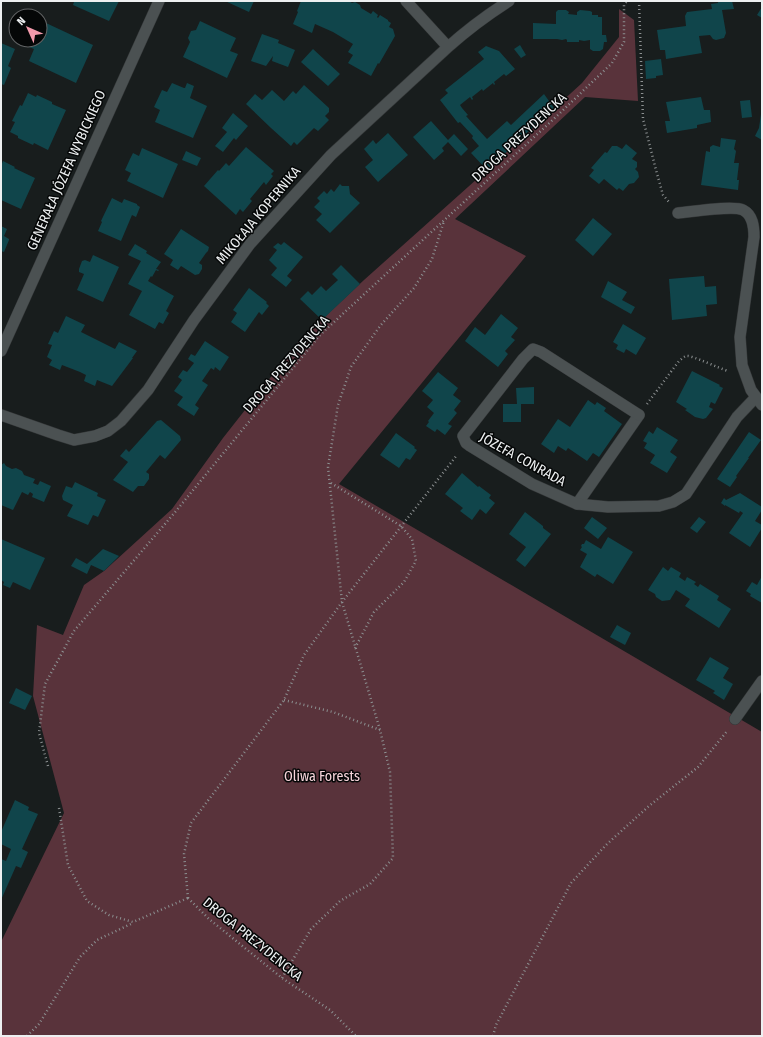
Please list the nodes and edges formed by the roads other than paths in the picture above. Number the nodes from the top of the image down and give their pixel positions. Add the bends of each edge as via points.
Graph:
1 (159, 1) edge
2 (406, 1) edge
3 (509, 1) edge
4 (448, 47) junction
5 (678, 213) dead end
6 (1, 351) edge
7 (759, 401) edge
8 (1, 415) edge
9 (577, 504) junction
10 (762, 681) edge
11 (735, 720) dead end

1 - 6 street, GENERAŁA JÓZEFA WYBICKIEGO
2 - 4 street
3 - 4 street, MIKOŁAJA KOPERNIKA via 467,30
4 - 8 street, MIKOŁAJA KOPERNIKA via 331,155 250,244 194,320 148,390 121,421 108,431 74,440
5 - 7 street via 737,208 744,210 752,220 754,237 740,337 742,364 751,390
7 - 9 street, JÓZEFA CONRADA via 737,417 686,494 673,502 658,506 635,507
9 - 9 street, JÓZEFA CONRADA via 532,484 466,443 463,436 532,349 639,415
10 - 11 street

